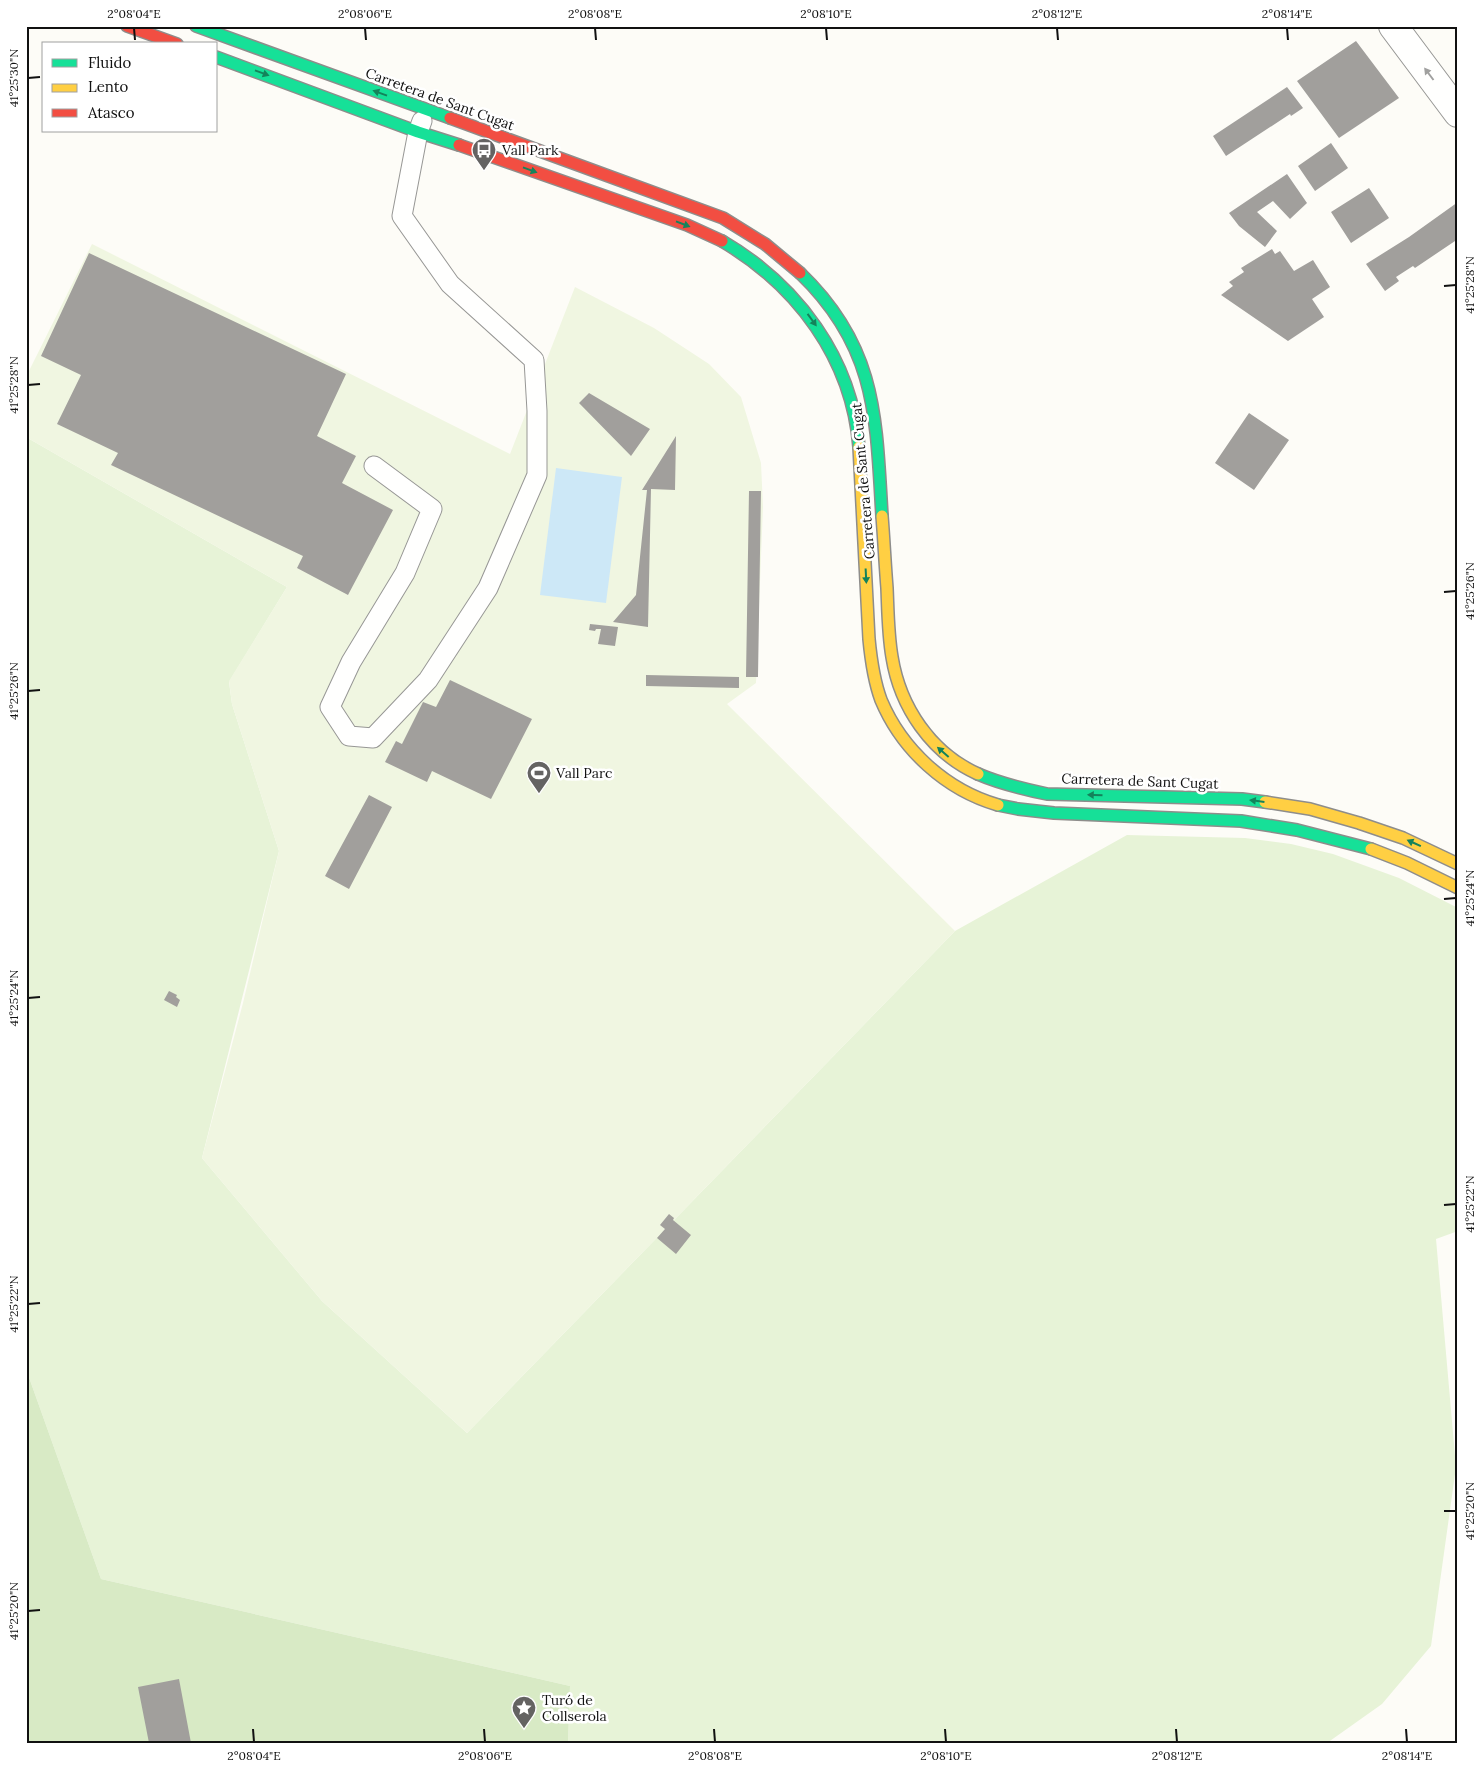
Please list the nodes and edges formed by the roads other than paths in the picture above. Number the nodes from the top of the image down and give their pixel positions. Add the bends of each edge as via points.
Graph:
1 (127, 26) edge
2 (196, 26) edge
3 (1394, 26) edge
4 (171, 42) edge
5 (218, 58) edge
6 (426, 110) junction
7 (1458, 113) edge
8 (418, 132) junction
9 (374, 466) dead end
10 (1458, 864) edge
11 (1458, 888) edge

1 - 4 main road
6 -> 2 main road, Carretera de Sant Cugat
7 -> 3 street
5 -> 8 main road, Carretera de Sant Cugat
6 - 8 lane
10 -> 6 main road, Carretera de Sant Cugat via 1403,838 1359,822 1310,810 1242,799 1047,794 980,776 941,752 911,714 894,669 874,405 858,354 822,297 777,251 724,218
8 - 9 lane via 402,216 450,284 534,360 537,475 488,588 428,680 373,738 349,736 330,708 351,662 405,573 432,510
8 -> 11 main road, Carretera de Sant Cugat via 718,238 768,273 810,316 840,368 856,419 869,649 881,699 906,743 942,778 968,794 995,804 1042,813 1238,820 1302,830 1364,847

